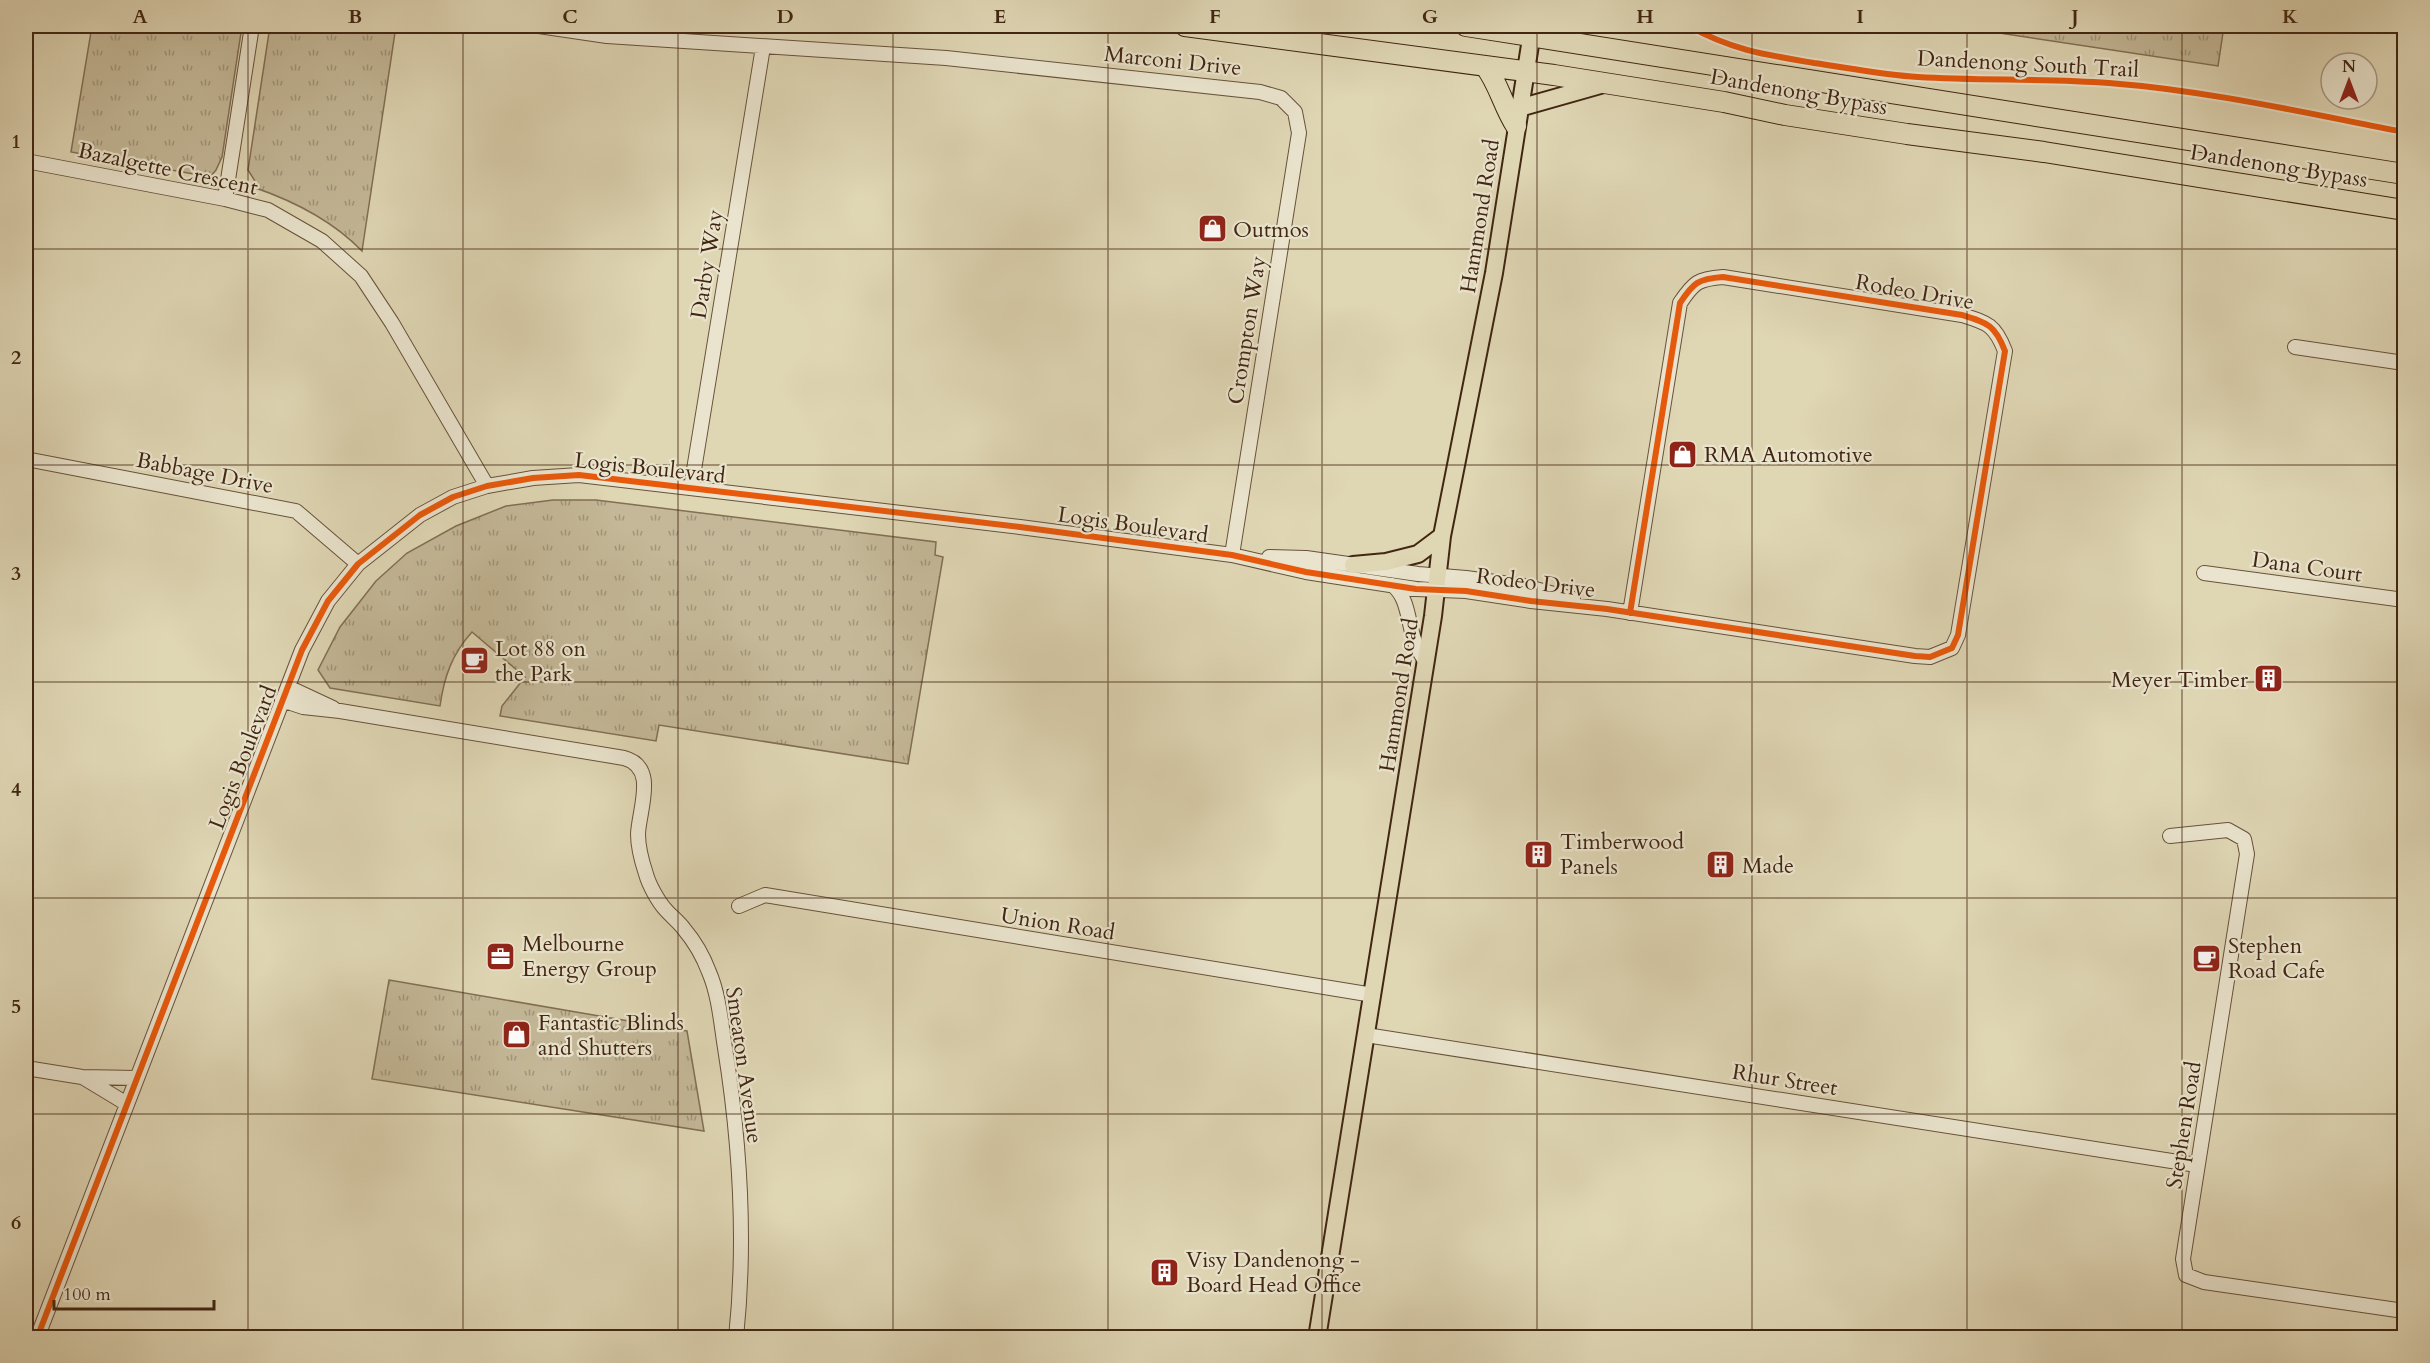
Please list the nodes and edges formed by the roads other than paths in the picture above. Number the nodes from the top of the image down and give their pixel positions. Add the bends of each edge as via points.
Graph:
1 (252, 26) edge
2 (539, 26) edge
3 (1185, 26) edge
4 (1466, 26) edge
5 (1532, 31) edge
6 (1570, 34) edge
7 (763, 47) junction
8 (1485, 66) junction
9 (1525, 71) junction
10 (1605, 84) junction
11 (1294, 112) joint
12 (1517, 117) junction
13 (26, 161) edge
14 (2404, 174) edge
15 (225, 199) junction
16 (2404, 210) edge
17 (2295, 347) dead end
18 (2404, 363) edge
19 (26, 459) edge
20 (487, 486) junction
21 (691, 488) junction
22 (1442, 536) junction
23 (1238, 556) junction
24 (358, 564) junction
25 (1353, 566) junction
26 (2204, 573) dead end
27 (1437, 583) junction
28 (1392, 585) junction
29 (2404, 600) edge
30 (1630, 613) junction
31 (1425, 661) junction
32 (288, 687) junction
33 (282, 700) junction
34 (340, 711) junction
35 (2170, 836) dead end
36 (739, 906) dead end
37 (1372, 995) junction
38 (1366, 1035) junction
39 (26, 1068) edge
40 (82, 1077) junction
41 (137, 1078) junction
42 (127, 1104) junction
43 (2197, 1165) junction
44 (2404, 1311) edge
45 (37, 1338) edge
46 (736, 1338) edge
47 (1317, 1338) edge

1 - 15 street
2 - 7 street, Marconi Drive via 607,36
3 - 8 highway, Dandenong Bypass
4 - 5 highway, Dandenong Bypass
5 - 6 highway, Dandenong Bypass
5 - 9 main road, Hammond Road
6 - 14 highway, Dandenong Bypass
7 - 11 street, Marconi Drive via 946,58 1206,84 1281,98
7 - 21 street, Darby Way
8 - 9 highway, Dandenong Bypass
8 - 12 highway via 1494,78 1505,110
9 - 10 highway, Dandenong Bypass
9 - 12 main road, Hammond Road
10 - 12 main road
10 - 16 highway, Dandenong Bypass via 1896,133 2044,152
11 - 23 street, Crompton Way via 1299,133
12 - 22 main road, Hammond Road via 1494,273
13 - 15 street, Bazalgette Crescent
15 - 20 street, Bazalgette Crescent via 268,210 322,242 361,276
17 - 18 street
19 - 24 street, Babbage Drive via 296,511
20 - 21 street, Logis Boulevard via 579,475
20 - 24 street, Logis Boulevard via 453,497 420,515
21 - 23 street, Logis Boulevard
22 - 25 main road via 1418,554
22 - 27 main road, Hammond Road
23 - 25 street, Logis Boulevard via 1306,558
23 - 28 street, Logis Boulevard via 1306,572
24 - 32 street, Logis Boulevard via 328,600
25 - 27 street, Logis Boulevard
26 - 29 street, Dana Court
27 - 28 street, Logis Boulevard
27 - 30 street, Rodeo Drive via 1531,601
27 - 31 main road, Hammond Road
28 - 31 street via 1403,599 1414,641
30 - 30 street, Rodeo Drive via 1915,656 1940,655 1952,648 1958,634 2004,351 1989,323 1723,277 1692,285 1680,303
31 - 37 main road, Hammond Road
32 - 33 street, Logis Boulevard
32 - 34 street, Smeaton Avenue
33 - 34 street, Smeaton Avenue
33 - 41 street, Logis Boulevard
34 - 46 street, Smeaton Avenue via 624,758 642,772 638,836 646,875 664,908 699,949 710,974 720,1018 734,1111 739,1180
35 - 43 street, Stephen Road via 2228,830 2244,839 2247,855
36 - 37 street, Union Road via 765,895
37 - 38 main road, Hammond Road
38 - 43 street, Rhur Street
38 - 47 main road, Hammond Road
39 - 40 street
40 - 41 street
40 - 42 street
41 - 42 street, Logis Boulevard
42 - 45 street, Logis Boulevard
43 - 44 street, Stephen Road via 2183,1259 2186,1275 2204,1282

